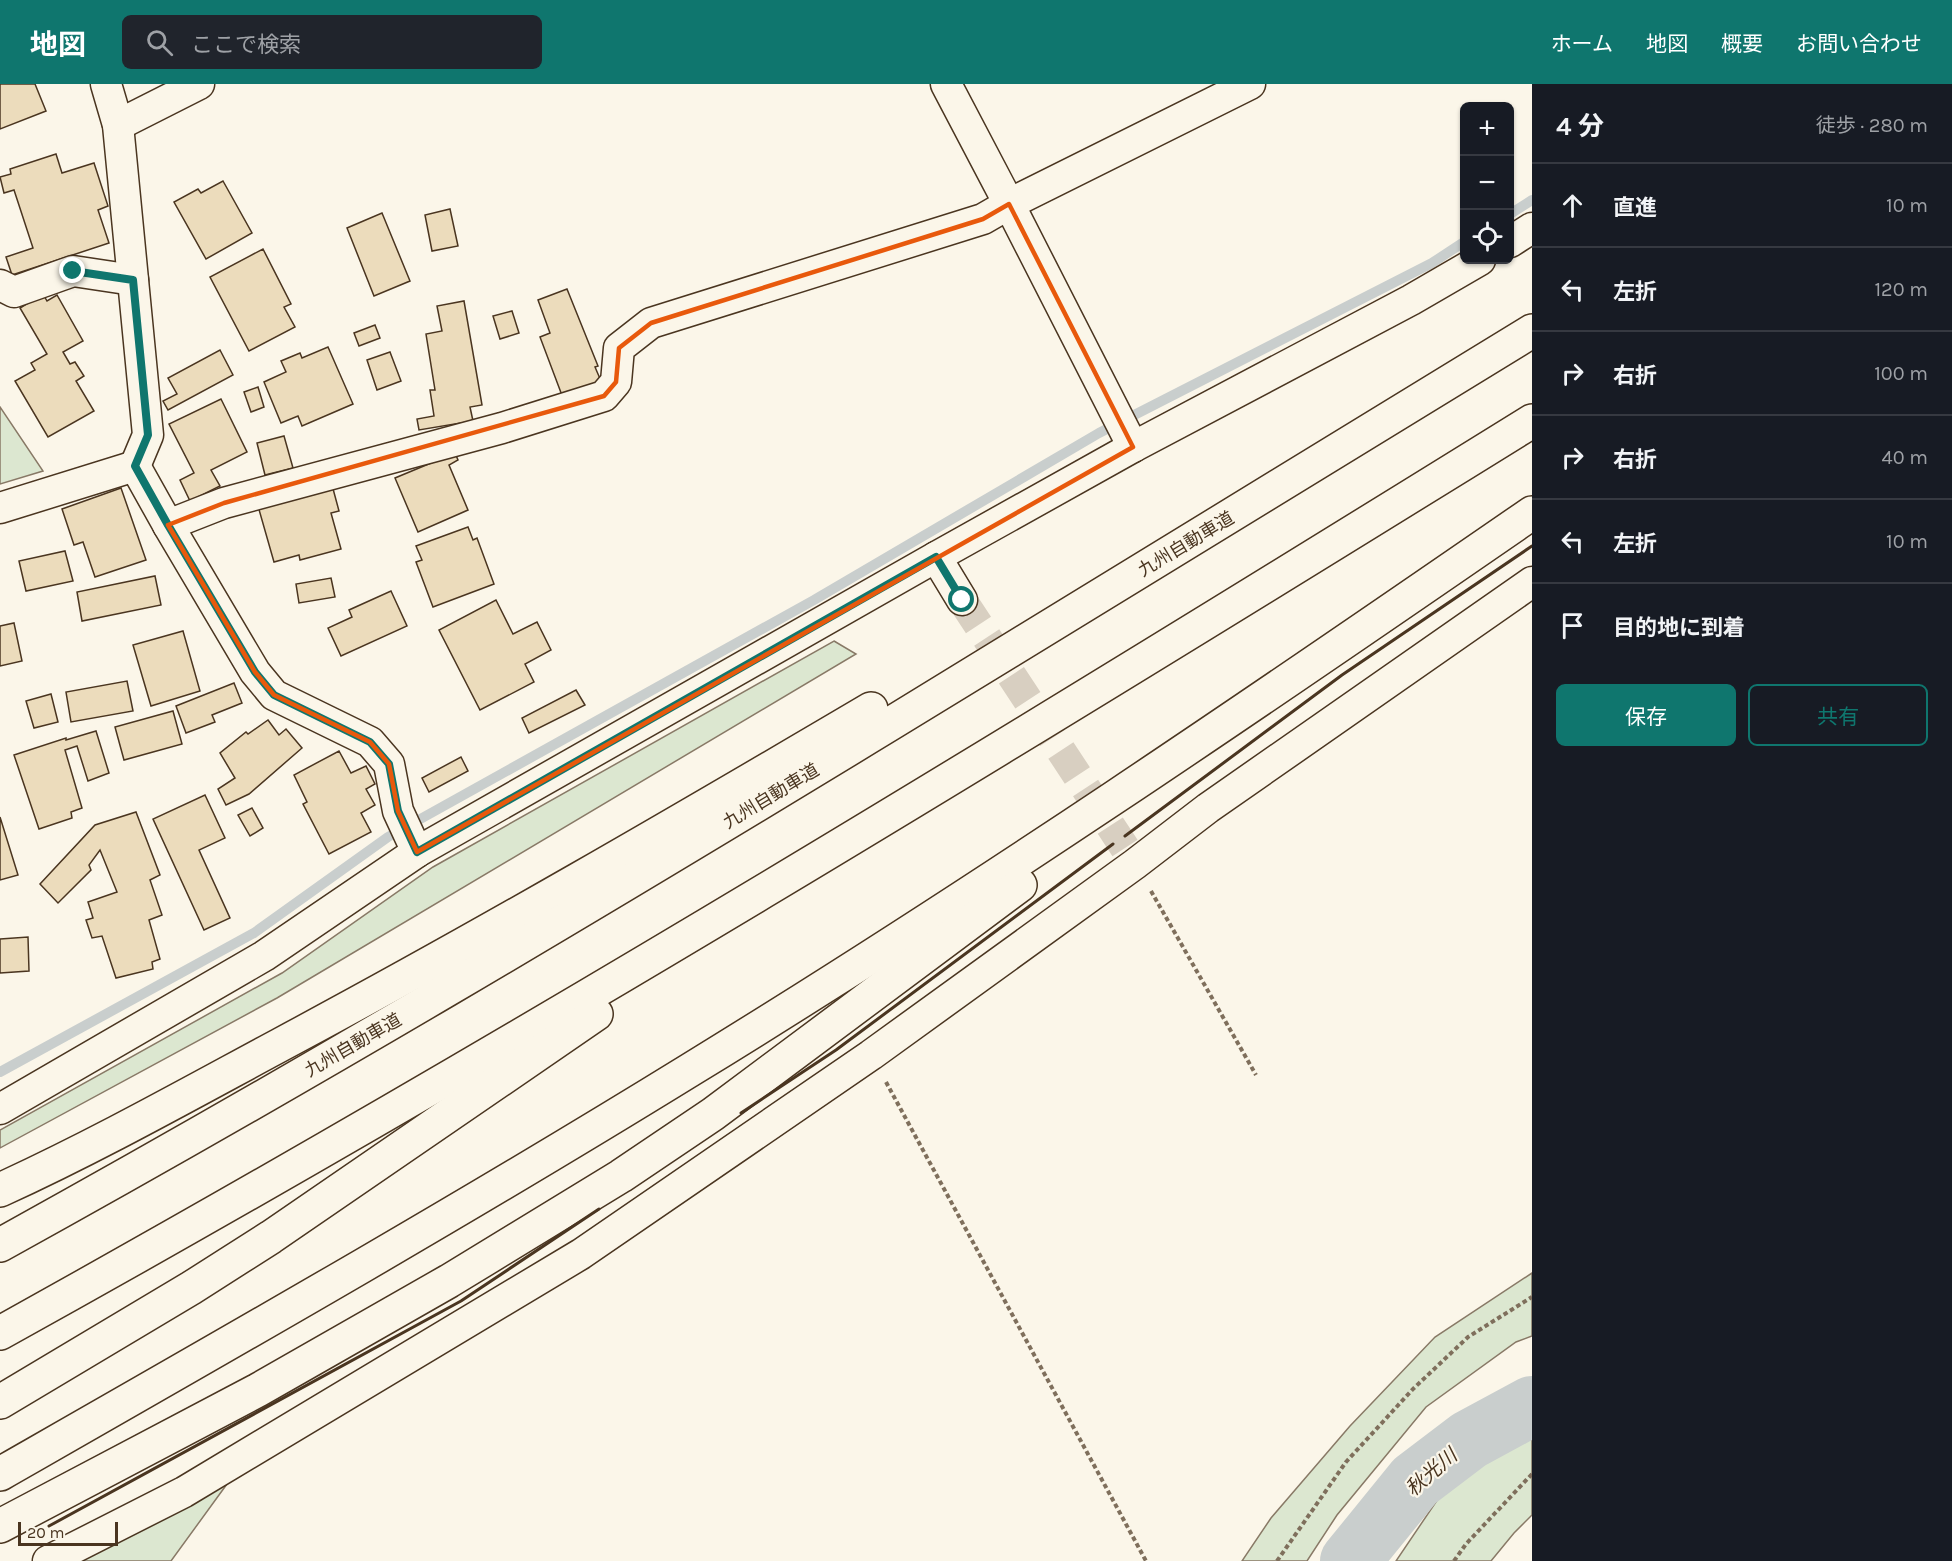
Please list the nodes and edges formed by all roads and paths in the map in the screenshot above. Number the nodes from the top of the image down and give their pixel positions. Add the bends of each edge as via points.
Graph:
1 (106, 84) edge
2 (199, 84) edge
3 (946, 84) edge
4 (1250, 84) edge
5 (118, 125) junction
6 (1009, 204) junction
7 (1532, 228) edge
8 (1514, 239) edge
9 (1473, 264) edge
10 (133, 280) junction
11 (0, 285) edge
12 (1532, 331) edge
13 (1532, 421) edge
14 (1132, 447) junction
15 (135, 466) junction
16 (1263, 497) junction
17 (0, 508) edge
18 (1532, 513) edge
19 (168, 525) junction
20 (936, 557) junction
21 (1532, 582) edge
22 (962, 600) tunnel mouth
23 (1351, 638) junction
24 (848, 842) junction
25 (417, 852) junction
26 (1130, 856) junction
27 (871, 1055) junction
28 (1257, 1075) dead end
29 (0, 1109) edge
30 (0, 1190) edge
31 (0, 1245) edge
32 (1532, 1297) edge
33 (0, 1333) edge
34 (0, 1402) edge
35 (0, 1474) edge
36 (1532, 1474) edge
37 (0, 1526) edge
38 (48, 1561) edge
39 (1146, 1561) edge
40 (1277, 1561) edge
41 (1454, 1561) edge

1 - 5 street
2 - 5 street
3 - 6 street
4 - 6 street
5 - 10 street
6 - 14 street
6 - 19 street via 983,219 651,323 619,348 616,381 604,396 502,428 224,502
7 - 8 street
9 - 14 street
10 - 11 street via 73,271 14,292
10 - 15 street via 148,435
12 - 16 highway, 九州自動車道
13 - 24 highway
14 - 20 street
15 - 17 street
15 - 19 street
16 - 30 highway via 1034,614 581,879 321,1023 138,1122
16 - 31 highway, 九州自動車道 via 411,1012
18 - 23 highway
19 - 25 street via 255,672 274,695 370,742 389,764 398,811
20 - 22 street
20 - 25 street
21 - 26 street via 1208,808
23 - 35 highway via 1045,845 693,1068 542,1161
23 - 37 highway via 713,1114 621,1176 449,1281 258,1390
24 - 33 highway via 445,1080
24 - 34 highway via 271,1237
25 - 29 street via 264,956
26 - 27 street
26 - 28 path
27 - 38 street via 582,1254 184,1492
27 - 39 path
32 - 40 path via 1468,1337 1413,1389 1346,1462
36 - 41 path

